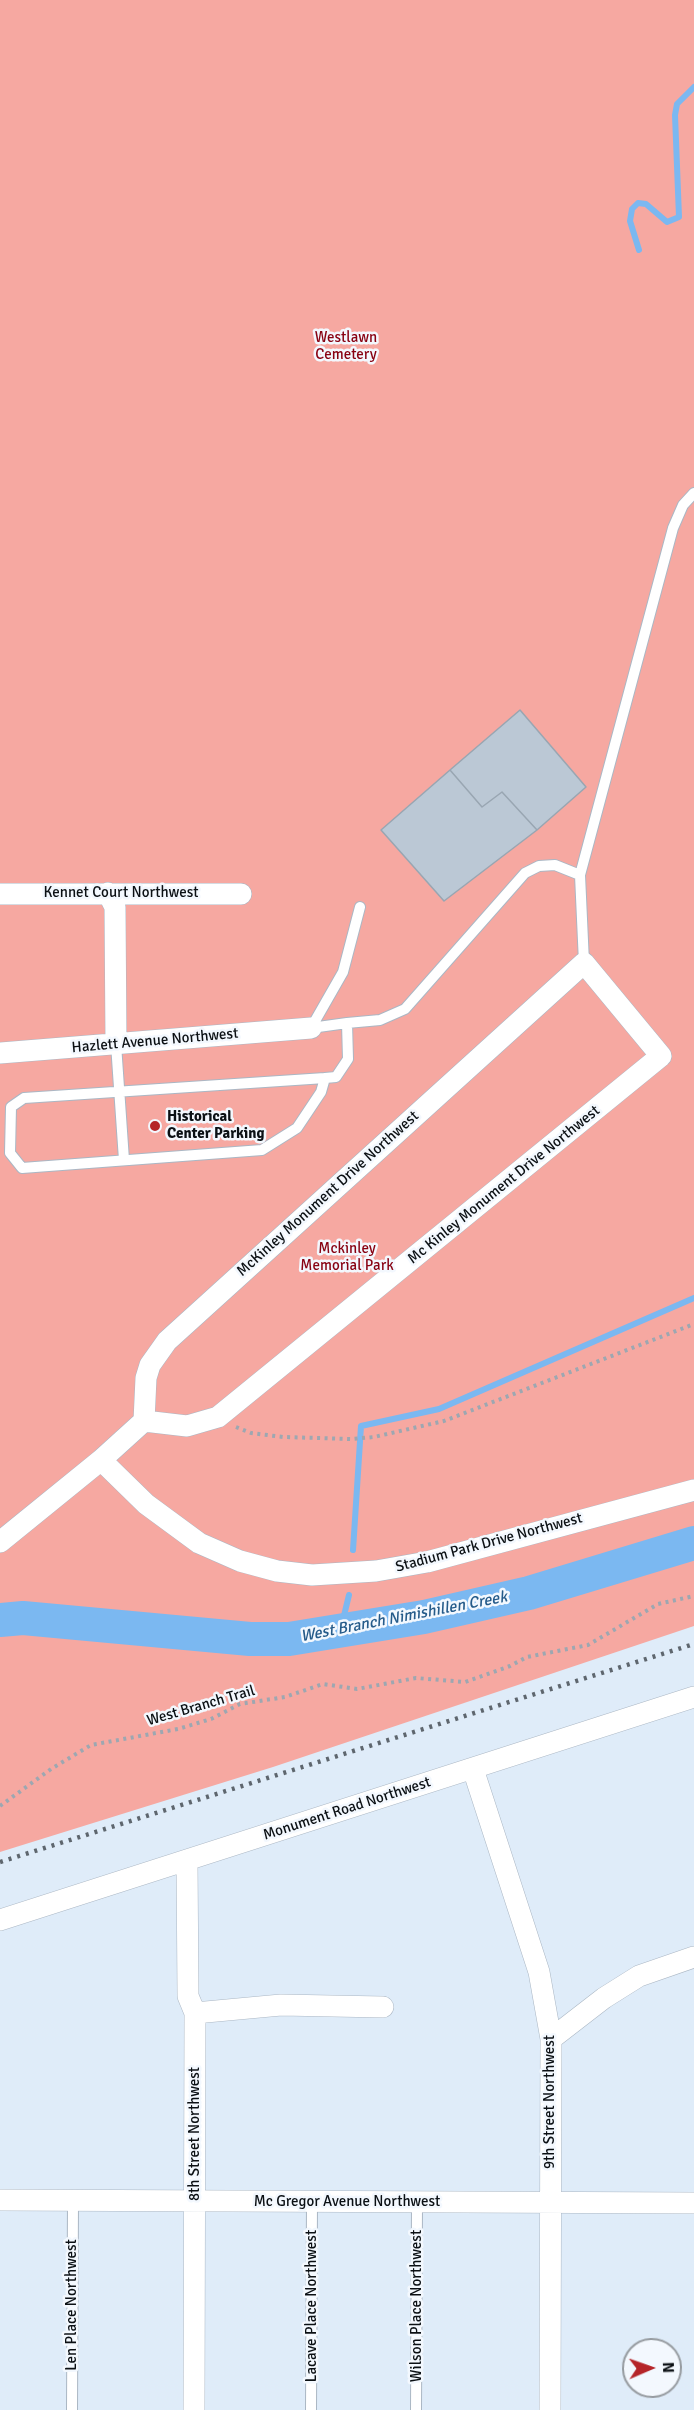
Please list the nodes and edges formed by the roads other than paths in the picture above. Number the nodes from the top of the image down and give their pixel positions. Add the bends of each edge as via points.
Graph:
1 (694, 493) edge
2 (580, 875) junction
3 (108, 893) junction
4 (0, 894) edge
5 (241, 894) dead end
6 (360, 907) dead end
7 (584, 963) junction
8 (347, 1023) junction
9 (311, 1028) junction
10 (116, 1044) junction
11 (0, 1053) edge
12 (325, 1078) junction
13 (119, 1093) junction
14 (124, 1160) junction
15 (144, 1421) junction
16 (101, 1460) junction
17 (694, 1490) edge
18 (0, 1542) edge
19 (694, 1697) edge
20 (473, 1769) junction
21 (187, 1860) junction
22 (0, 1920) edge
23 (694, 1957) edge
24 (383, 2007) dead end
25 (195, 2013) junction
26 (551, 2039) junction
27 (0, 2200) edge
28 (73, 2201) junction
29 (194, 2201) junction
30 (312, 2202) junction
31 (417, 2203) junction
32 (550, 2203) junction
33 (694, 2204) edge
34 (72, 2410) edge
35 (194, 2410) edge
36 (311, 2410) edge
37 (416, 2410) edge
38 (550, 2410) edge

1 - 2 lane via 683,505 673,528
2 - 7 lane
2 - 8 lane via 555,865 539,866 525,873 405,1009 380,1020
3 - 4 street, Kennet Court Northwest
3 - 5 street, Kennet Court Northwest
3 - 10 street via 115,907
6 - 9 lane via 343,972
7 - 15 street, McKinley Monument Drive Northwest via 167,1341 146,1378
7 - 15 street, Mc Kinley Monument Drive Northwest via 661,1056 218,1417 188,1426
8 - 9 lane
8 - 12 lane via 348,1059 336,1077
9 - 10 street, Hazlett Avenue Northwest
10 - 11 street, Hazlett Avenue Northwest
10 - 13 lane
12 - 13 lane
12 - 14 lane via 321,1092 297,1128 261,1150
13 - 14 lane
13 - 14 lane via 24,1098 11,1107 10,1154 22,1168
15 - 16 street
16 - 17 street, Stadium Park Drive Northwest via 146,1504 199,1543 240,1561 312,1575 376,1571 427,1562
16 - 18 street
19 - 20 street, Monument Road Northwest
20 - 21 street, Monument Road Northwest
20 - 26 street, 9th Street Northwest via 539,1972
21 - 22 street, Monument Road Northwest
21 - 25 street, 8th Street Northwest via 188,1993
23 - 26 street via 639,1977
24 - 25 street via 281,2006
25 - 29 street, 8th Street Northwest
26 - 32 street, 9th Street Northwest
27 - 28 street, Mc Gregor Avenue Northwest
28 - 29 street, Mc Gregor Avenue Northwest
28 - 34 lane, Len Place Northwest
29 - 30 street, Mc Gregor Avenue Northwest
29 - 35 street, 8th Street Northwest
30 - 31 street, Mc Gregor Avenue Northwest
30 - 36 lane, Lacave Place Northwest
31 - 32 street, Mc Gregor Avenue Northwest
31 - 37 lane, Wilson Place Northwest
32 - 33 street, Mc Gregor Avenue Northwest
32 - 38 street, 9th Street Northwest

